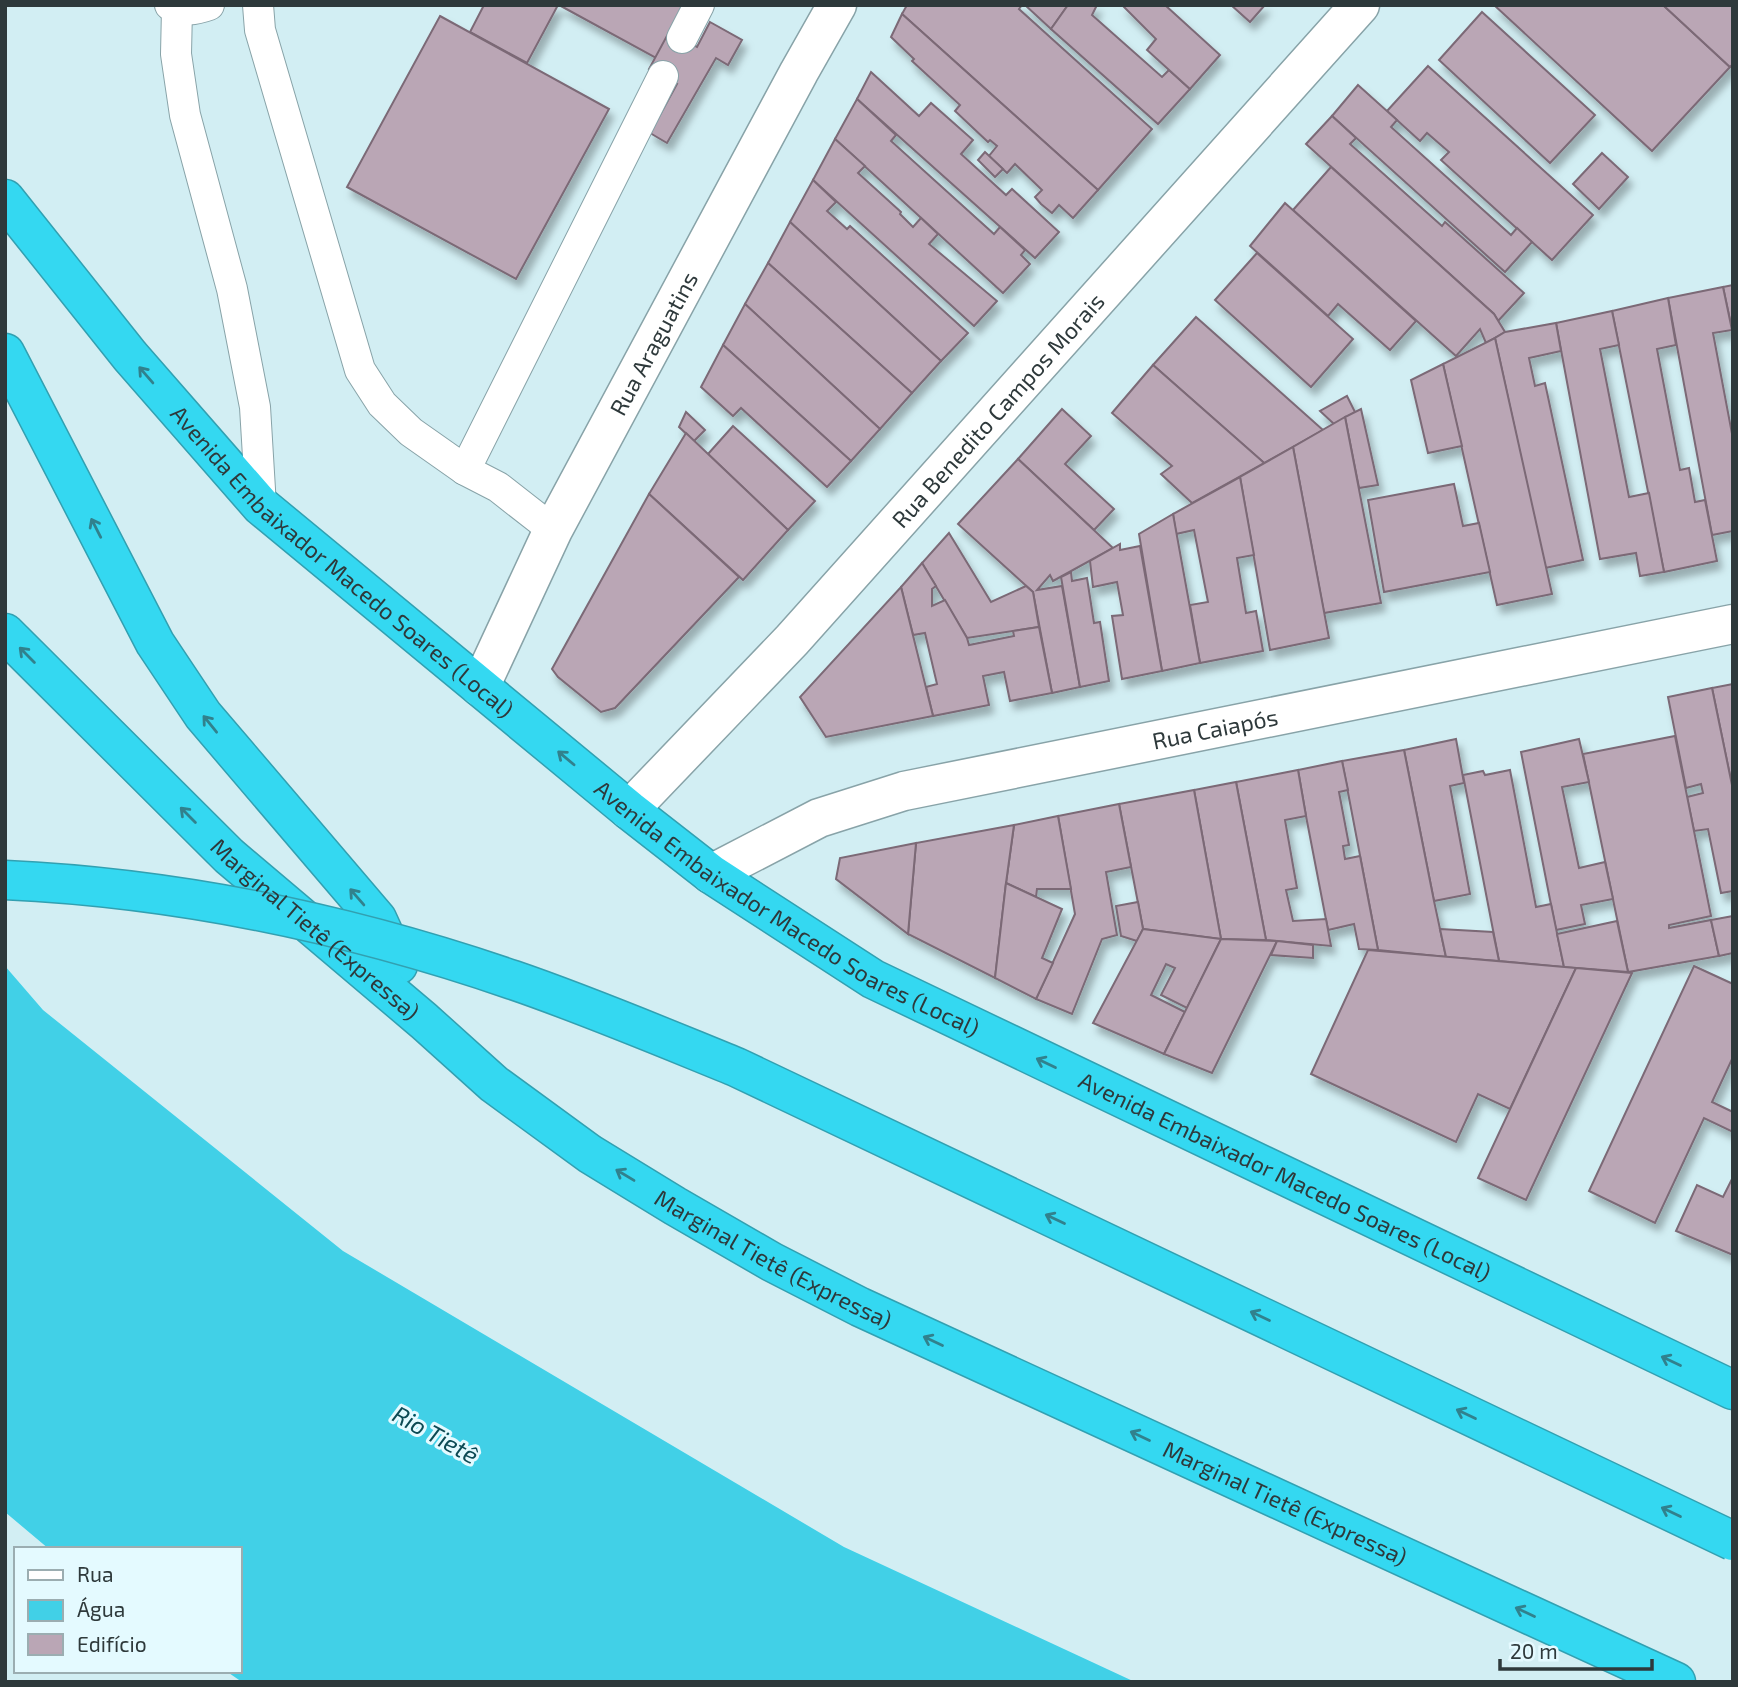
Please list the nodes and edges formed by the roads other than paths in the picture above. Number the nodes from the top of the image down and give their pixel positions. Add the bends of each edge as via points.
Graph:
1 (209, 5) edge
2 (258, 5) edge
3 (699, 5) edge
4 (837, 5) edge
5 (1360, 5) edge
6 (173, 7) edge
7 (682, 38) dead end
8 (663, 76) dead end
9 (5, 199) edge
10 (5, 353) edge
11 (465, 470) junction
12 (261, 506) junction
13 (553, 530) junction
14 (1733, 624) edge
15 (5, 633) edge
16 (480, 687) junction
17 (629, 810) junction
18 (711, 874) junction
19 (5, 880) edge
20 (424, 1021) junction
21 (1733, 1390) edge
22 (1733, 1541) edge
23 (1676, 1682) edge

1 - 6 lane via 194,10
2 - 11 lane via 260,30 360,370 382,404 411,432
3 - 7 lane
4 - 13 street, Rua Araguatins
5 - 17 street, Rua Benedito Campos Morais via 792,640
6 - 12 lane via 186,115 232,289 255,407
8 - 11 lane
12 -> 9 highway, Avenida Embaixador Macedo Soares (Local) via 130,356
20 -> 10 highway via 377,919 202,715 155,642
11 - 13 lane via 498,487
12 - 16 highway, Avenida Embaixador Macedo Soares (Local)
13 - 16 street, Rua Araguatins
14 - 18 street, Rua Caiapós via 904,791 819,818
20 -> 15 highway, Marginal Tietê (Expressa) via 229,856
17 -> 16 highway, Avenida Embaixador Macedo Soares (Local)
17 - 18 highway, Avenida Embaixador Macedo Soares (Local)
21 -> 18 highway, Avenida Embaixador Macedo Soares (Local) via 873,979
22 -> 19 highway, bridge via 736,1067 633,1024 399,944 281,916 166,894
23 -> 20 highway, Marginal Tietê (Expressa) via 872,1313 772,1262 590,1154 494,1084

